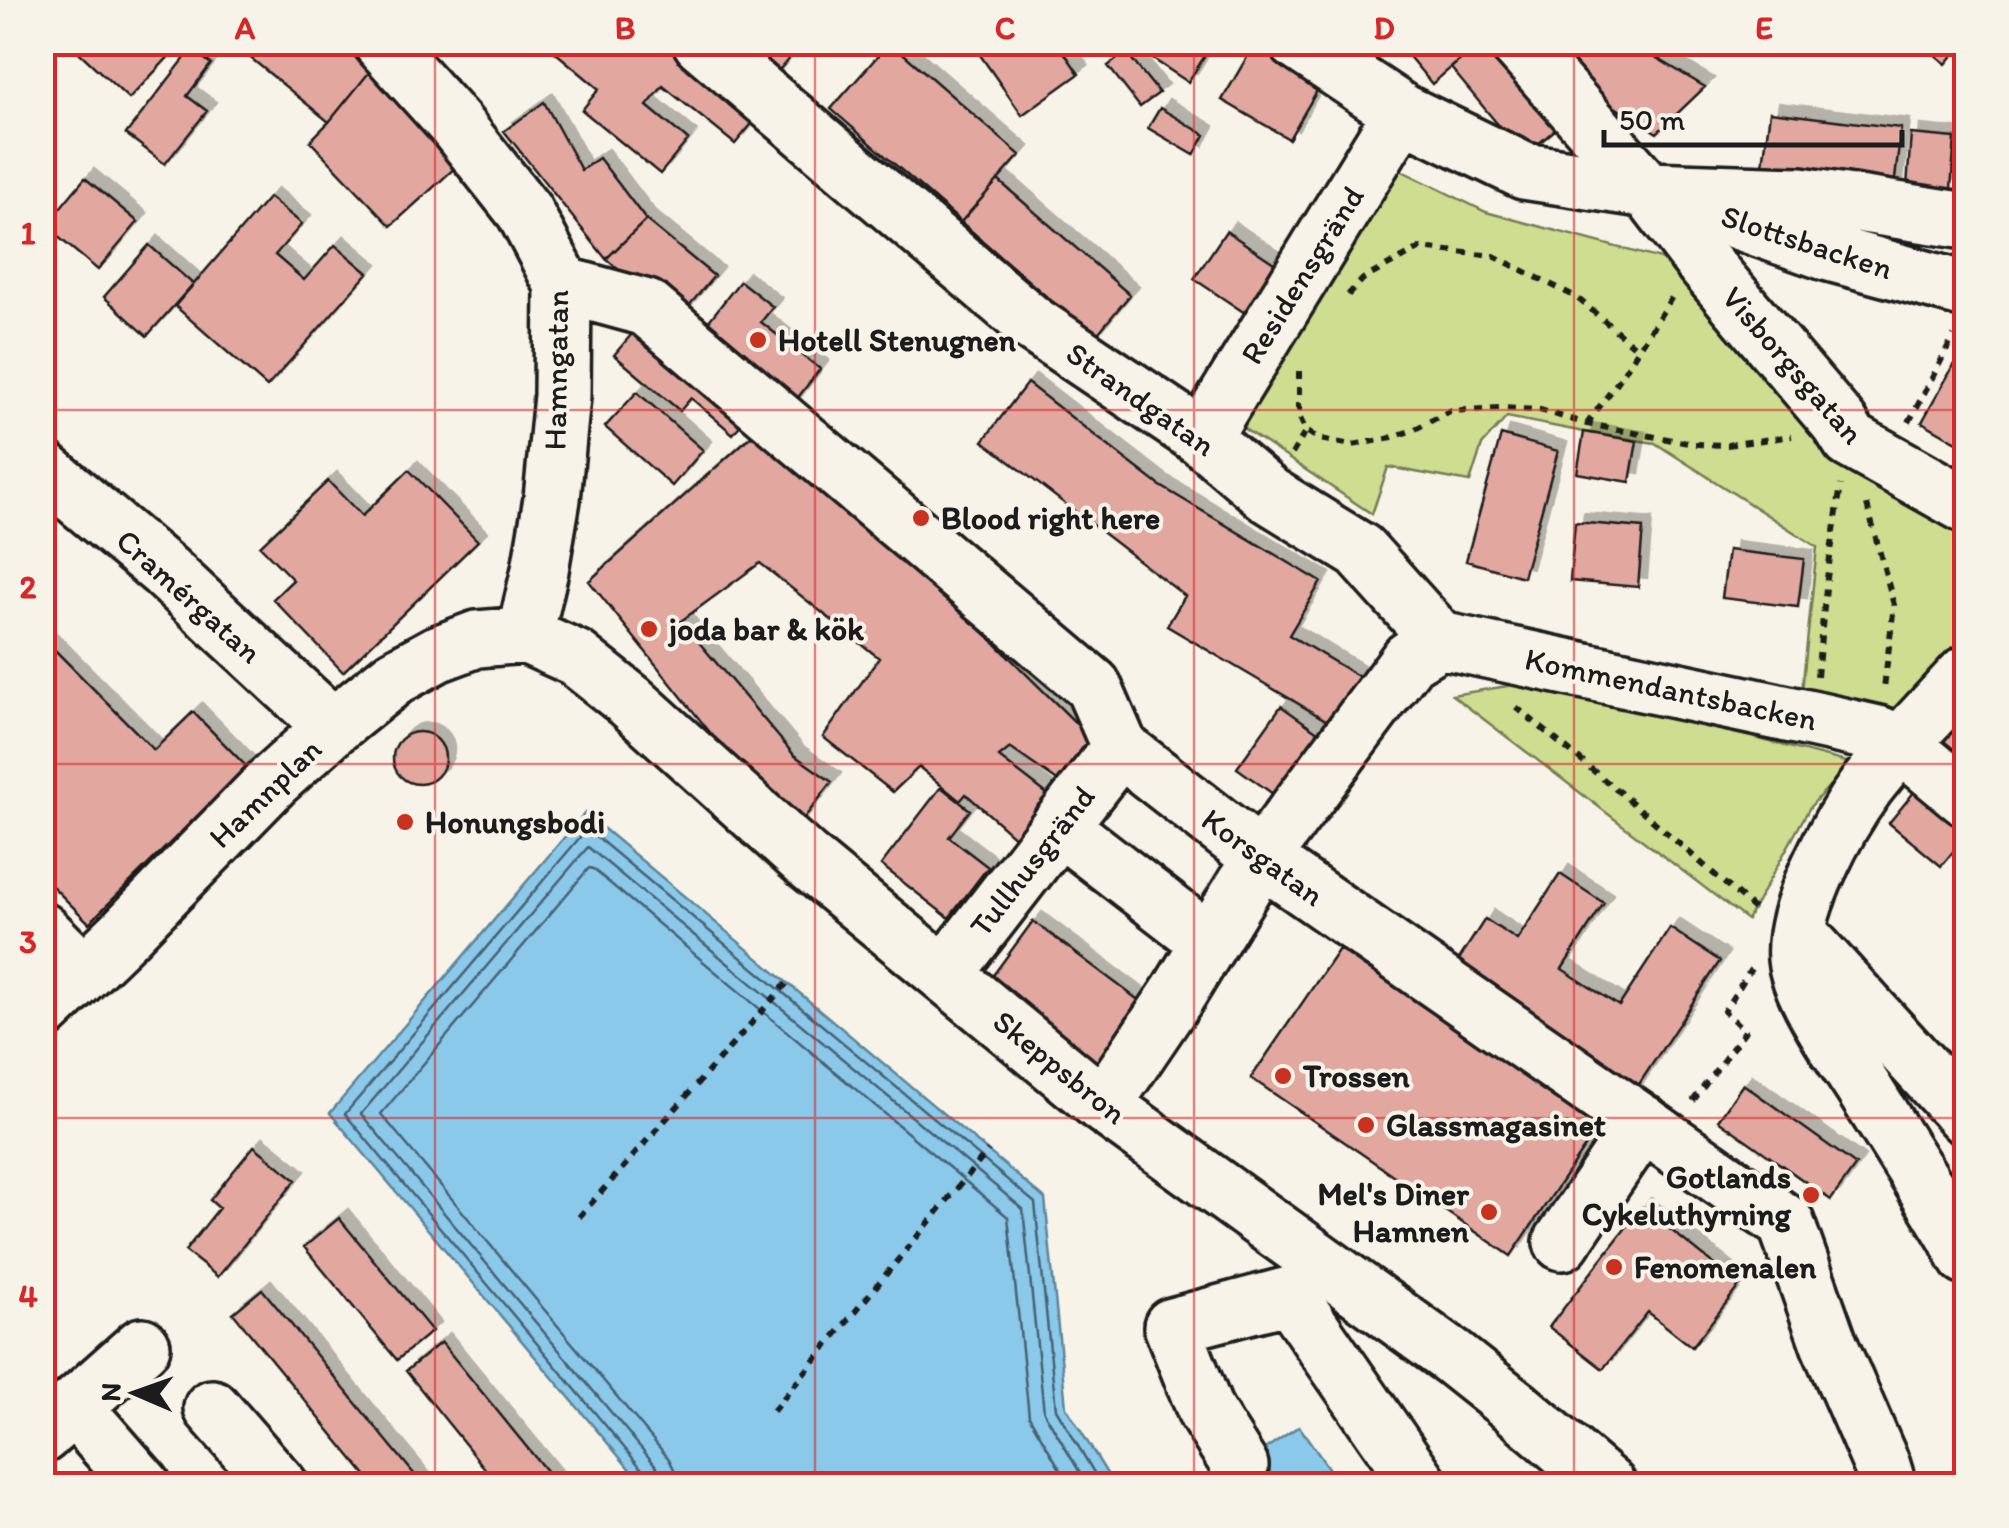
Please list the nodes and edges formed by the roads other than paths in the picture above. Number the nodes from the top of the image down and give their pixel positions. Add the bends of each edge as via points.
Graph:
1 (381, 42) edge
2 (701, 42) edge
3 (1297, 42) edge
4 (1517, 42) edge
5 (1402, 112) junction
6 (1648, 190) junction
7 (1966, 221) edge
8 (563, 285) junction
9 (1962, 309) edge
10 (1202, 438) junction
11 (42, 468) edge
12 (1966, 504) edge
13 (525, 635) junction
14 (1440, 640) junction
15 (1966, 674) edge
16 (333, 726) junction
17 (1890, 739) junction
18 (1120, 748) junction
19 (1966, 798) edge
20 (1060, 826) junction
21 (1261, 858) junction
22 (42, 931) edge
23 (1797, 932) junction
24 (1209, 942) junction
25 (83, 972) junction
26 (945, 974) junction
27 (42, 1014) edge
28 (1104, 1105) junction
29 (1966, 1117) edge
30 (1642, 1124) junction
31 (1562, 1242) dead end
32 (1966, 1257) edge
33 (142, 1346) dead end
34 (212, 1408) dead end
35 (58, 1421) edge
36 (1240, 1466) dead end
37 (143, 1486) edge
38 (280, 1486) edge
39 (1421, 1486) edge
40 (1608, 1486) edge
41 (1888, 1486) edge

1 - 8 street, Hamngatan via 524,211
2 - 10 street, Strandgatan via 1031,323
3 - 5 street
4 - 6 street, Visborgsgatan
5 - 6 street via 1524,171
5 - 10 street, Residensgränd
6 - 7 street via 1800,194
6 - 9 street, Slottsbacken via 1826,252
6 - 12 street, Visborgsgatan via 1840,424 1869,450
8 - 13 street, Hamngatan via 552,499
8 - 18 street, Korsgatan via 646,308 1094,686
10 - 14 street, Strandgatan via 1270,495 1360,551
11 - 16 street, Cramérgatan
13 - 16 street, Hamnplan via 477,639 436,654
13 - 26 street, Skeppsbron via 576,658 630,701
14 - 17 street, Kommendantsbacken
14 - 21 street via 1409,659
15 - 17 street
16 - 25 street, Hamnplan
17 - 19 street
17 - 23 street via 1805,899
18 - 20 street, Tullhusgränd
18 - 21 street, Korsgatan
20 - 24 street
20 - 26 street, Tullhusgränd
21 - 24 street
21 - 30 street, Korsgatan
22 - 25 street
23 - 29 street
23 - 32 street via 1798,976
24 - 28 street
25 - 27 street, Hamnplan
26 - 28 street, Skeppsbron
28 - 40 street, Skeppsbron via 1452,1358
30 - 31 street
30 - 41 street, Korsgatan via 1786,1224
33 - 35 street
34 - 38 street
35 - 37 street
36 - 39 street via 1206,1412 1172,1326 1289,1295

